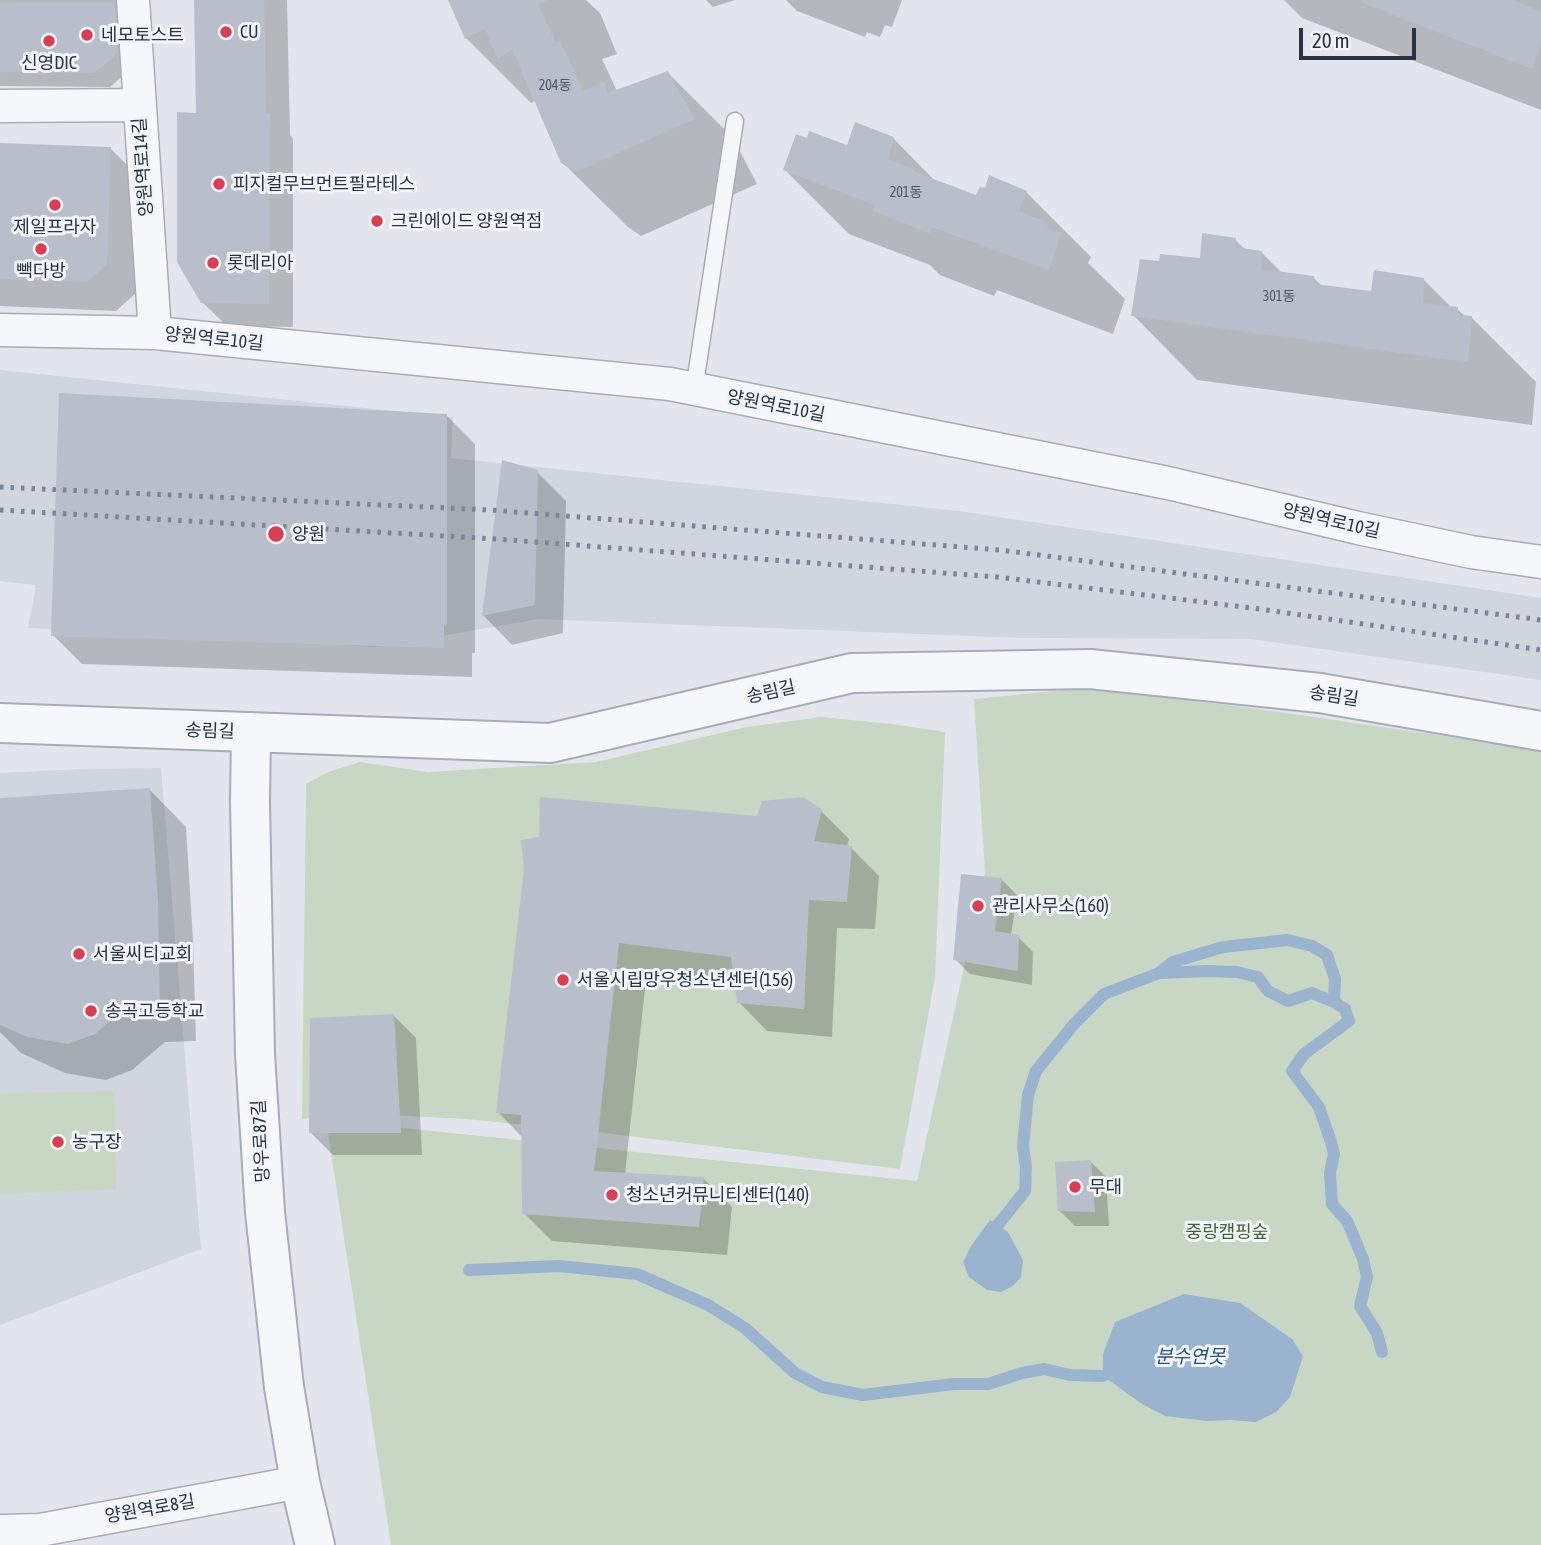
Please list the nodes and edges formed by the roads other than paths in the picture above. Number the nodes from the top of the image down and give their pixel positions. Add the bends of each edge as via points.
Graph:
1 (133, 0) edge
2 (139, 105) junction
3 (0, 106) edge
4 (735, 121) dead end
5 (0, 330) edge
6 (155, 333) junction
7 (694, 390) junction
8 (1541, 562) edge
9 (0, 723) edge
10 (1541, 731) edge
11 (251, 732) junction
12 (300, 1482) junction
13 (0, 1531) edge
14 (28, 1537) edge
15 (314, 1545) edge

1 - 2 street, 양원역로14길
2 - 3 street
2 - 6 street, 양원역로14길
4 - 7 lane
5 - 6 street, 양원역로10길
6 - 7 street, 양원역로10길
7 - 8 street, 양원역로10길 via 1168,483 1471,552
9 - 11 street, 송림길
10 - 11 street, 송림길 via 1320,693 1090,669 852,673 550,743
11 - 12 street, 망우로87길 via 256,1054 263,1186 284,1387
12 - 14 street, 양원역로8길
12 - 15 street, 망우로87길
13 - 14 street, 양원역로8길

